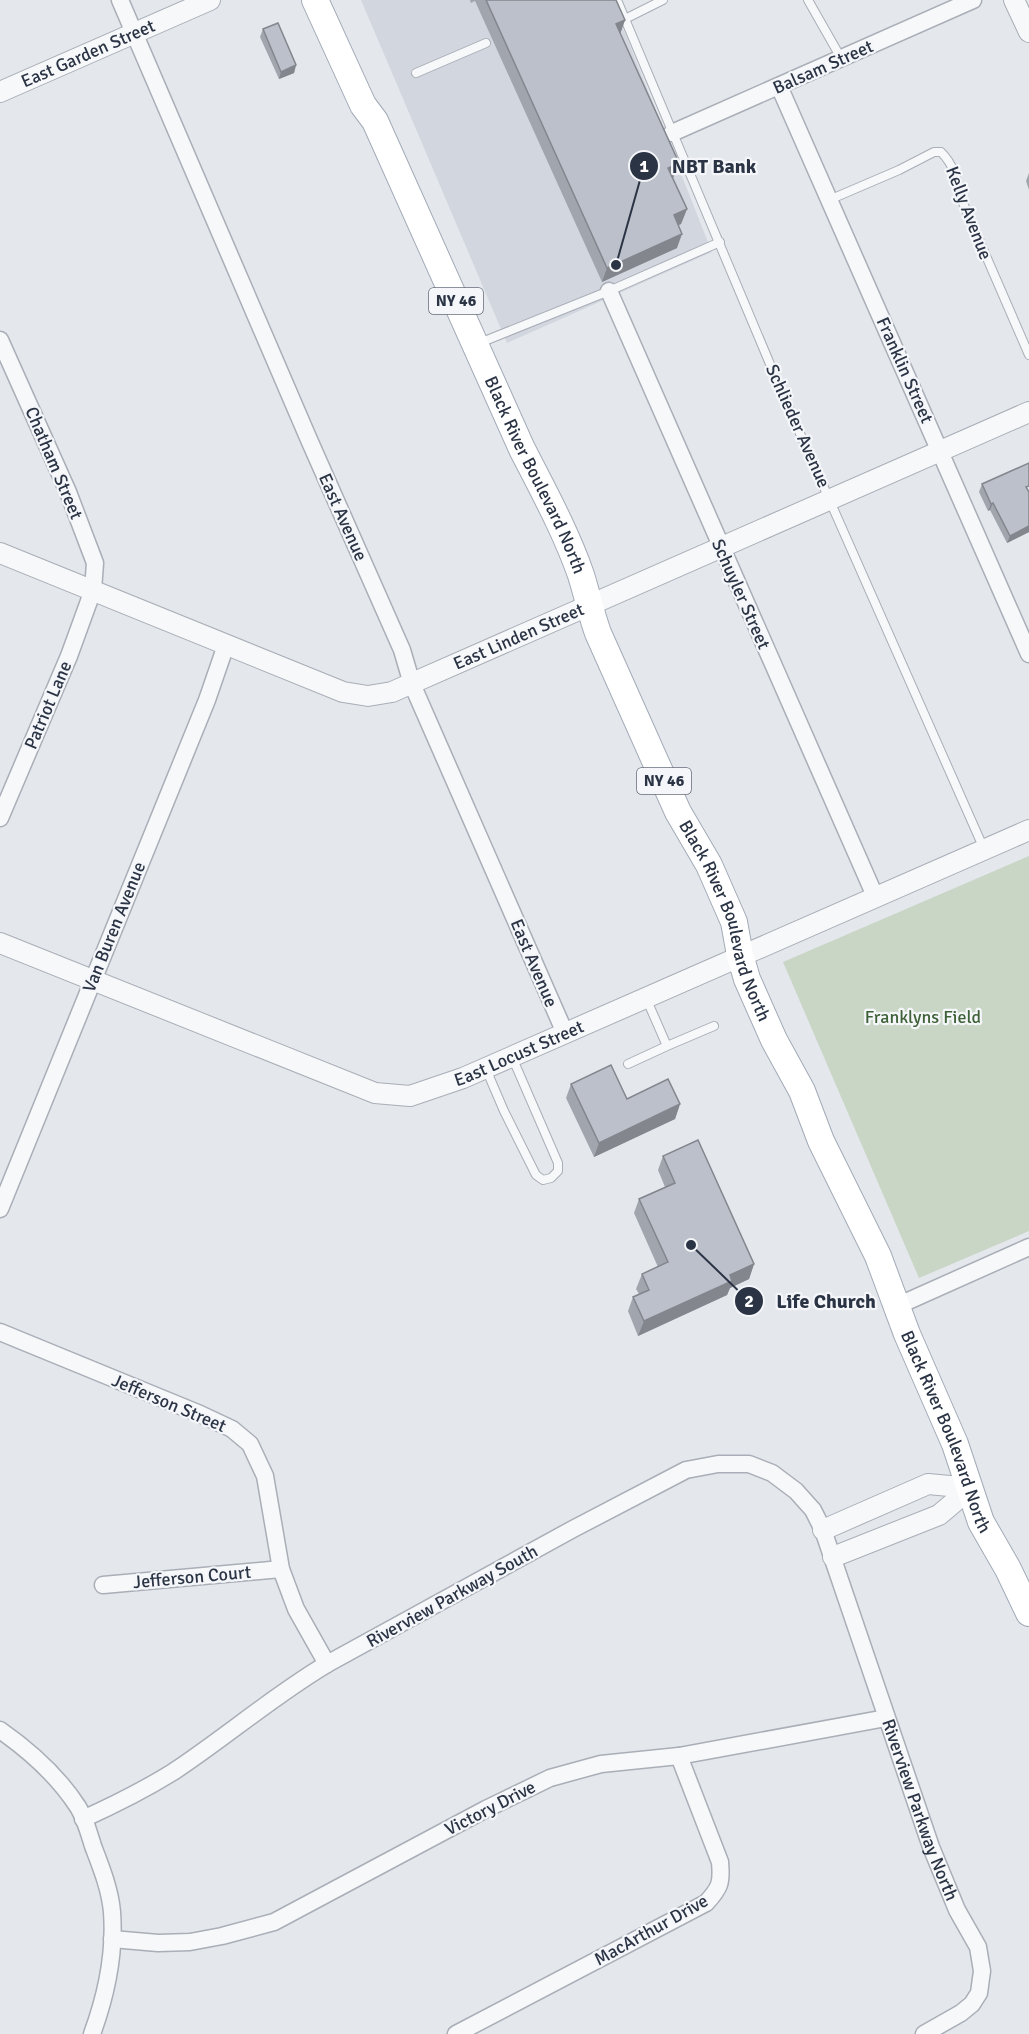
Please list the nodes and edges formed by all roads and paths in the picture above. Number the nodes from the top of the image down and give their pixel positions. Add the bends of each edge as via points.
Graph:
1 (120, 0) edge
2 (210, 0) edge
3 (315, 0) edge
4 (617, 0) edge
5 (663, 0) edge
6 (808, 0) edge
7 (973, 0) edge
8 (1014, 0) edge
9 (625, 19) junction
10 (135, 32) junction
11 (1029, 32) edge
12 (486, 43) dead end
13 (842, 58) junction
14 (416, 73) dead end
15 (779, 86) junction
16 (0, 92) edge
17 (672, 133) junction
18 (829, 200) junction
19 (720, 242) junction
20 (609, 291) junction
21 (0, 340) edge
22 (476, 344) junction
23 (1029, 355) edge
24 (1029, 412) edge
25 (940, 451) junction
26 (831, 500) junction
27 (721, 549) junction
28 (0, 553) edge
29 (93, 590) junction
30 (589, 606) junction
31 (226, 645) junction
32 (1029, 654) edge
33 (412, 684) junction
34 (0, 818) edge
35 (1029, 830) edge
36 (984, 850) junction
37 (875, 896) junction
38 (0, 943) edge
39 (740, 955) junction
40 (93, 979) junction
41 (645, 997) junction
42 (714, 1026) dead end
43 (564, 1033) junction
44 (667, 1046) junction
45 (512, 1057) junction
46 (628, 1064) dead end
47 (486, 1068) junction
48 (0, 1209) edge
49 (1029, 1248) edge
50 (897, 1305) junction
51 (0, 1332) edge
52 (971, 1488) junction
53 (823, 1530) junction
54 (832, 1557) junction
55 (281, 1569) junction
56 (103, 1585) dead end
57 (1029, 1613) edge
58 (327, 1664) junction
59 (886, 1718) junction
60 (0, 1730) edge
61 (680, 1756) junction
62 (83, 1819) junction
63 (112, 1939) junction
64 (92, 2034) edge
65 (456, 2034) edge
66 (924, 2034) edge

1 - 10 street, East Avenue
2 - 10 street, East Garden Street
3 - 22 main road, Black River Boulevard North / NY 46 via 363,105 375,121
4 - 9 lane, Schlieder Avenue
5 - 9 lane
6 - 13 lane
7 - 13 street, Balsam Street
8 - 11 street
9 - 17 lane, Schlieder Avenue
10 - 16 street, East Garden Street
10 - 33 street, East Avenue via 402,650
12 - 14 lane
13 - 15 street, Balsam Street
15 - 17 street, Balsam Street
15 - 18 street, Franklin Street
17 - 19 lane, Schlieder Avenue
18 - 23 lane, Kelly Avenue via 941,152 956,175 960,196
18 - 25 street, Franklin Street
19 - 20 lane
19 - 26 lane, Schlieder Avenue
20 - 22 lane
20 - 27 street, Schuyler Street
21 - 29 street, Chatham Street via 95,563
22 - 30 main road, Black River Boulevard North / NY 46 via 567,542
24 - 25 street, East Linden Street
25 - 26 street, East Linden Street
25 - 32 street, Franklin Street
26 - 27 street, East Linden Street
26 - 36 lane, Schlieder Avenue
27 - 30 street, East Linden Street
27 - 37 street, Schuyler Street
28 - 29 street, East Linden Street
29 - 31 street, East Linden Street
29 - 34 street, Patriot Lane
30 - 33 street, East Linden Street
30 - 39 main road, Black River Boulevard North / NY 46 via 678,812 709,865 734,922
31 - 33 street, East Linden Street via 343,692 368,696
31 - 40 street, Van Buren Avenue
33 - 43 street, East Avenue
35 - 36 street, East Locust Street
36 - 37 street, East Locust Street
37 - 39 street, East Locust Street
38 - 40 street, East Locust Street
39 - 41 street, East Locust Street
39 - 50 main road, Black River Boulevard North / NY 46 via 760,1009 802,1091
40 - 47 street, East Locust Street via 375,1093 410,1096
40 - 48 street, Van Buren Avenue
41 - 43 street, East Locust Street
41 - 44 lane
42 - 44 lane
43 - 45 street, East Locust Street
44 - 46 lane
45 - 47 street, East Locust Street
45 - 47 lane via 558,1163 558,1171 551,1178 543,1180 536,1175
49 - 50 street
50 - 52 main road, Black River Boulevard North / NY 46
51 - 55 street, Jefferson Street via 200,1414 231,1429 250,1444 265,1476
52 - 53 street via 928,1484
52 - 54 street via 939,1515
52 - 57 main road, Black River Boulevard North / NY 46 via 981,1522
53 - 54 street, Riverview Parkway North
53 - 58 street, Riverview Parkway South via 813,1510 772,1473 749,1464 686,1470
54 - 59 street, Riverview Parkway North
55 - 56 street, Jefferson Court
55 - 58 street, Jefferson Street via 296,1609
58 - 62 street, Riverview Parkway South via 173,1771
59 - 61 street, Victory Drive
59 - 66 street, Riverview Parkway North via 957,1910 978,1947 982,1971 980,1993 972,2004
60 - 62 street via 54,1775
61 - 63 street, Victory Drive via 601,1764 550,1778 274,1922 190,1942
61 - 65 street, MacArthur Drive via 720,1862 717,1892 706,1903
62 - 63 street via 104,1873 112,1911
63 - 64 street via 105,1992

